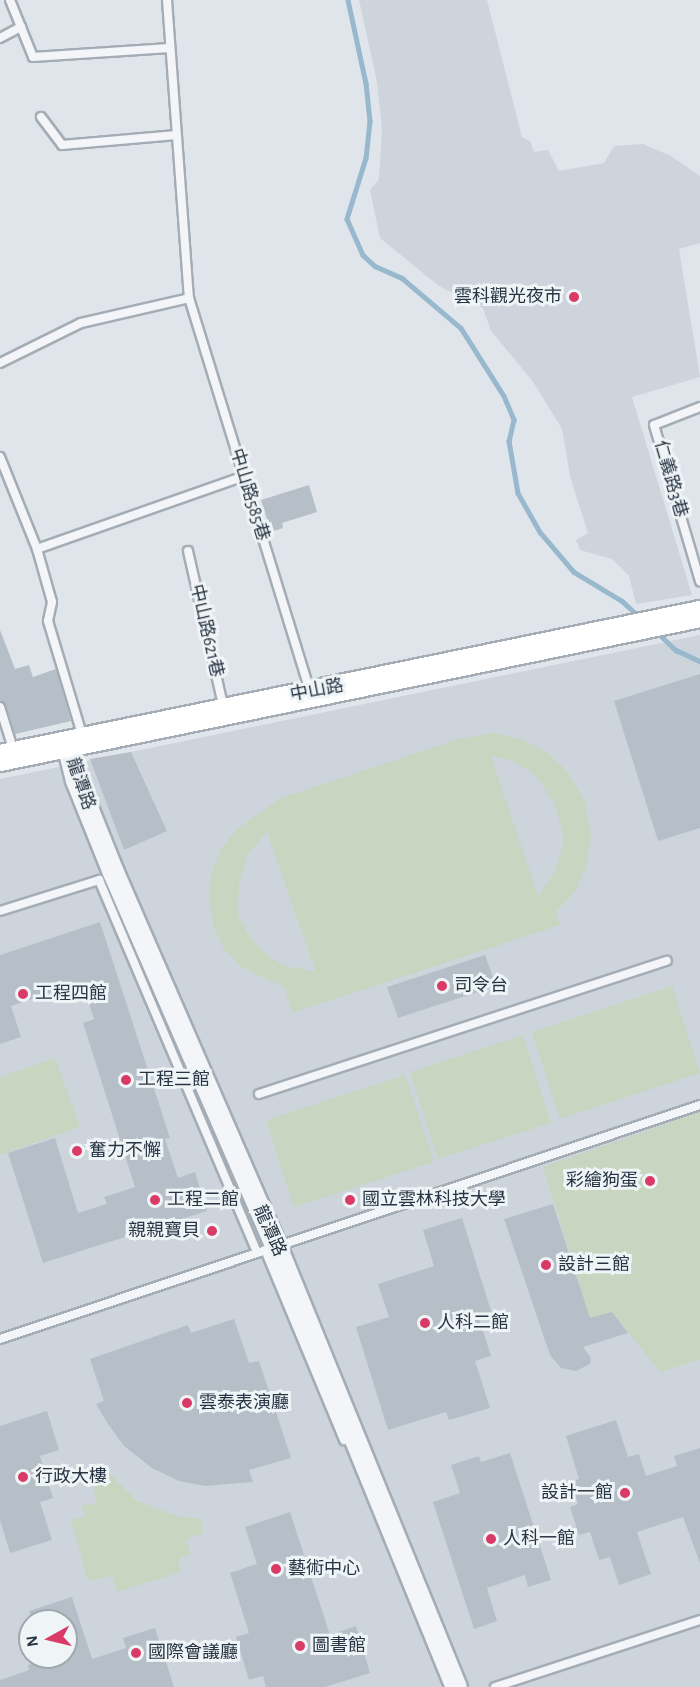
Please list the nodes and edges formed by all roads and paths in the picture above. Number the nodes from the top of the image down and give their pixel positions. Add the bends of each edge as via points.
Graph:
1 (10, 0) edge
2 (167, 0) edge
3 (21, 27) junction
4 (0, 38) edge
5 (170, 48) junction
6 (41, 117) dead end
7 (177, 135) junction
8 (189, 298) junction
9 (0, 363) edge
10 (700, 407) edge
11 (0, 456) edge
12 (244, 476) junction
13 (37, 549) junction
14 (188, 551) dead end
15 (700, 581) edge
16 (700, 614) edge
17 (310, 692) junction
18 (0, 707) edge
19 (224, 710) junction
20 (75, 742) junction
21 (8, 757) edge
22 (0, 911) edge
23 (667, 961) dead end
24 (259, 1094) dead end
25 (700, 1105) edge
26 (266, 1250) junction
27 (0, 1339) edge
28 (700, 1620) edge
29 (446, 1687) edge
30 (456, 1687) edge
31 (495, 1687) edge

1 - 3 lane
2 - 5 lane, 中山路585巷
3 - 4 lane
3 - 5 lane via 33,57
5 - 7 lane, 中山路585巷
6 - 7 lane via 62,145
7 - 8 lane, 中山路585巷
8 - 9 lane via 81,322
8 - 12 lane, 中山路585巷
10 - 15 lane, 仁義路3巷 via 654,425
11 - 13 lane
12 - 13 lane
12 - 17 lane, 中山路585巷
13 - 20 lane via 52,602 48,621
14 - 19 lane, 中山路621巷
16 - 17 main road, 中山路
17 - 19 main road, 中山路
18 - 21 lane
19 - 20 main road, 中山路
20 - 21 main road, 中山路
20 - 26 street, 龍潭路 via 76,780
22 - 26 lane via 99,880
23 - 24 lane
25 - 26 lane
26 - 27 lane
26 - 29 lane
26 - 30 street, 龍潭路
28 - 31 lane

